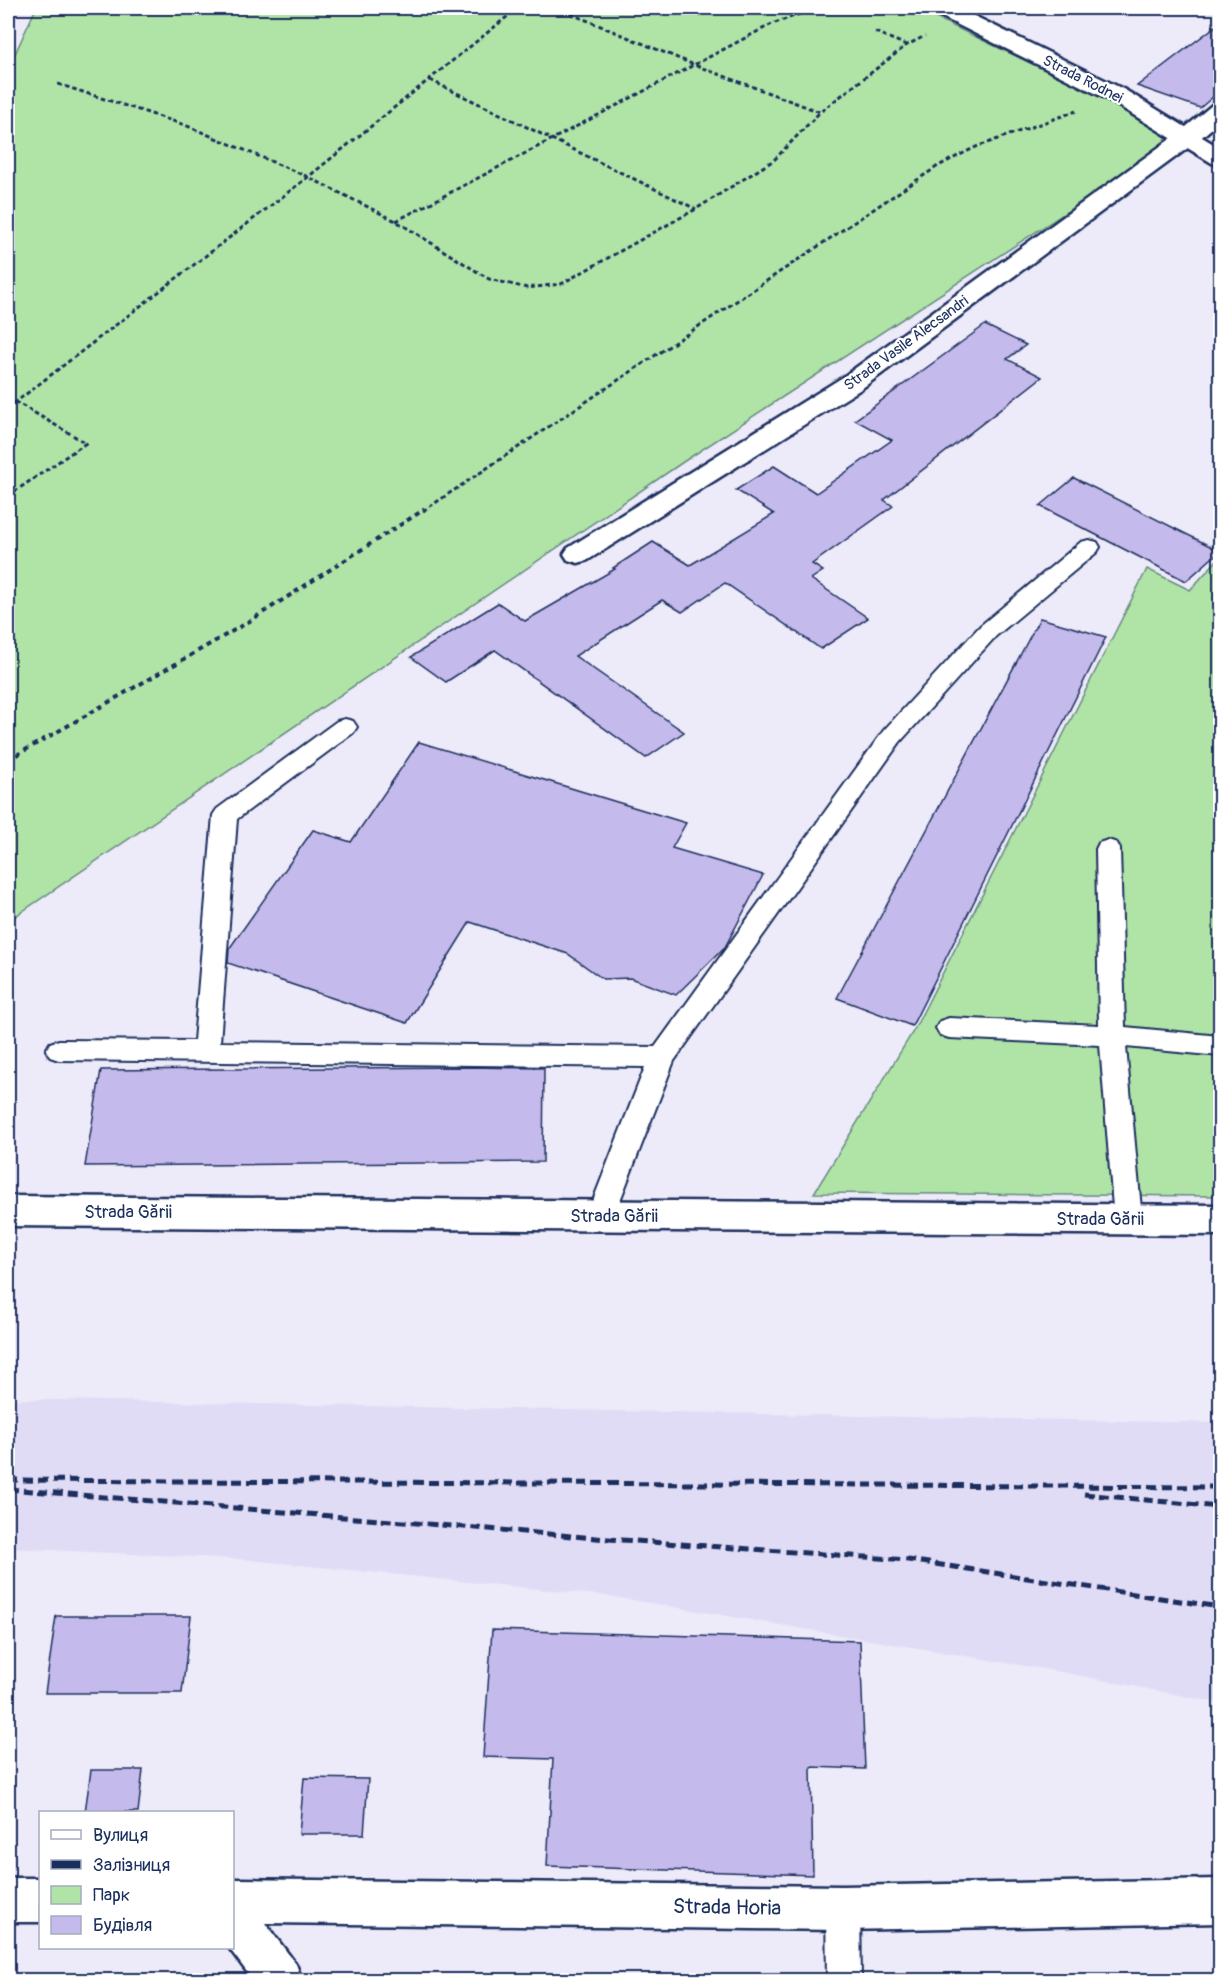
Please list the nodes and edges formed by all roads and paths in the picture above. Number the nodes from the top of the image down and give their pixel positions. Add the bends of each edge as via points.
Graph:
1 (518, 8) edge
2 (557, 8) edge
3 (817, 8) edge
4 (951, 12) edge
5 (875, 32) dead end
6 (907, 45) junction
7 (697, 66) junction
8 (430, 80) junction
9 (58, 84) dead end
10 (1117, 95) junction
11 (1221, 110) edge
12 (820, 112) junction
13 (1188, 137) junction
14 (552, 139) junction
15 (1221, 158) edge
16 (308, 177) junction
17 (696, 209) junction
18 (396, 221) junction
19 (16, 402) junction
20 (8, 408) edge
21 (8, 496) edge
22 (1089, 547) dead end
23 (578, 554) dead end
24 (345, 727) dead end
25 (8, 760) edge
26 (1108, 849) dead end
27 (948, 1028) dead end
28 (1112, 1036) junction
29 (1221, 1046) edge
30 (59, 1050) dead end
31 (206, 1052) junction
32 (662, 1057) junction
33 (8, 1211) edge
34 (601, 1216) junction
35 (1128, 1220) junction
36 (1221, 1220) edge
37 (8, 1900) edge
38 (39, 1900) edge
39 (234, 1901) edge
40 (1221, 1901) edge
41 (843, 1908) junction
42 (234, 1918) edge
43 (280, 1980) edge
44 (844, 1980) edge

1 - 8 path
2 - 7 path
3 - 7 path via 772,24
4 - 6 path
4 - 10 street, Strada Rodnei
5 - 6 path
6 - 12 path
7 - 12 path
7 - 14 path
8 - 14 path
8 - 16 path
9 - 16 path via 185,125
10 - 13 street, Strada Rodnei
10 - 25 path via 976,147 938,166 460,487 245,624
11 - 13 street, Strada Vasile Alecsandri
12 - 17 path via 774,160
13 - 15 street, Strada Rodnei
13 - 23 street, Strada Vasile Alecsandri via 852,383
14 - 17 path
14 - 18 path
16 - 18 path
16 - 19 path
17 - 18 path via 561,284 526,288 489,279
19 - 20 path
19 - 21 path via 86,443
22 - 32 lane via 988,631 892,736
24 - 31 lane via 225,815
26 - 28 lane
27 - 28 lane
28 - 29 lane
28 - 35 lane
30 - 31 lane
31 - 32 lane
32 - 34 lane
33 - 34 street, Strada Gării
34 - 35 street, Strada Gării
35 - 36 street, Strada Gării
37 - 38 street
39 - 41 street, Strada Horia
40 - 41 street, Strada Horia
41 - 44 lane
42 - 43 street

